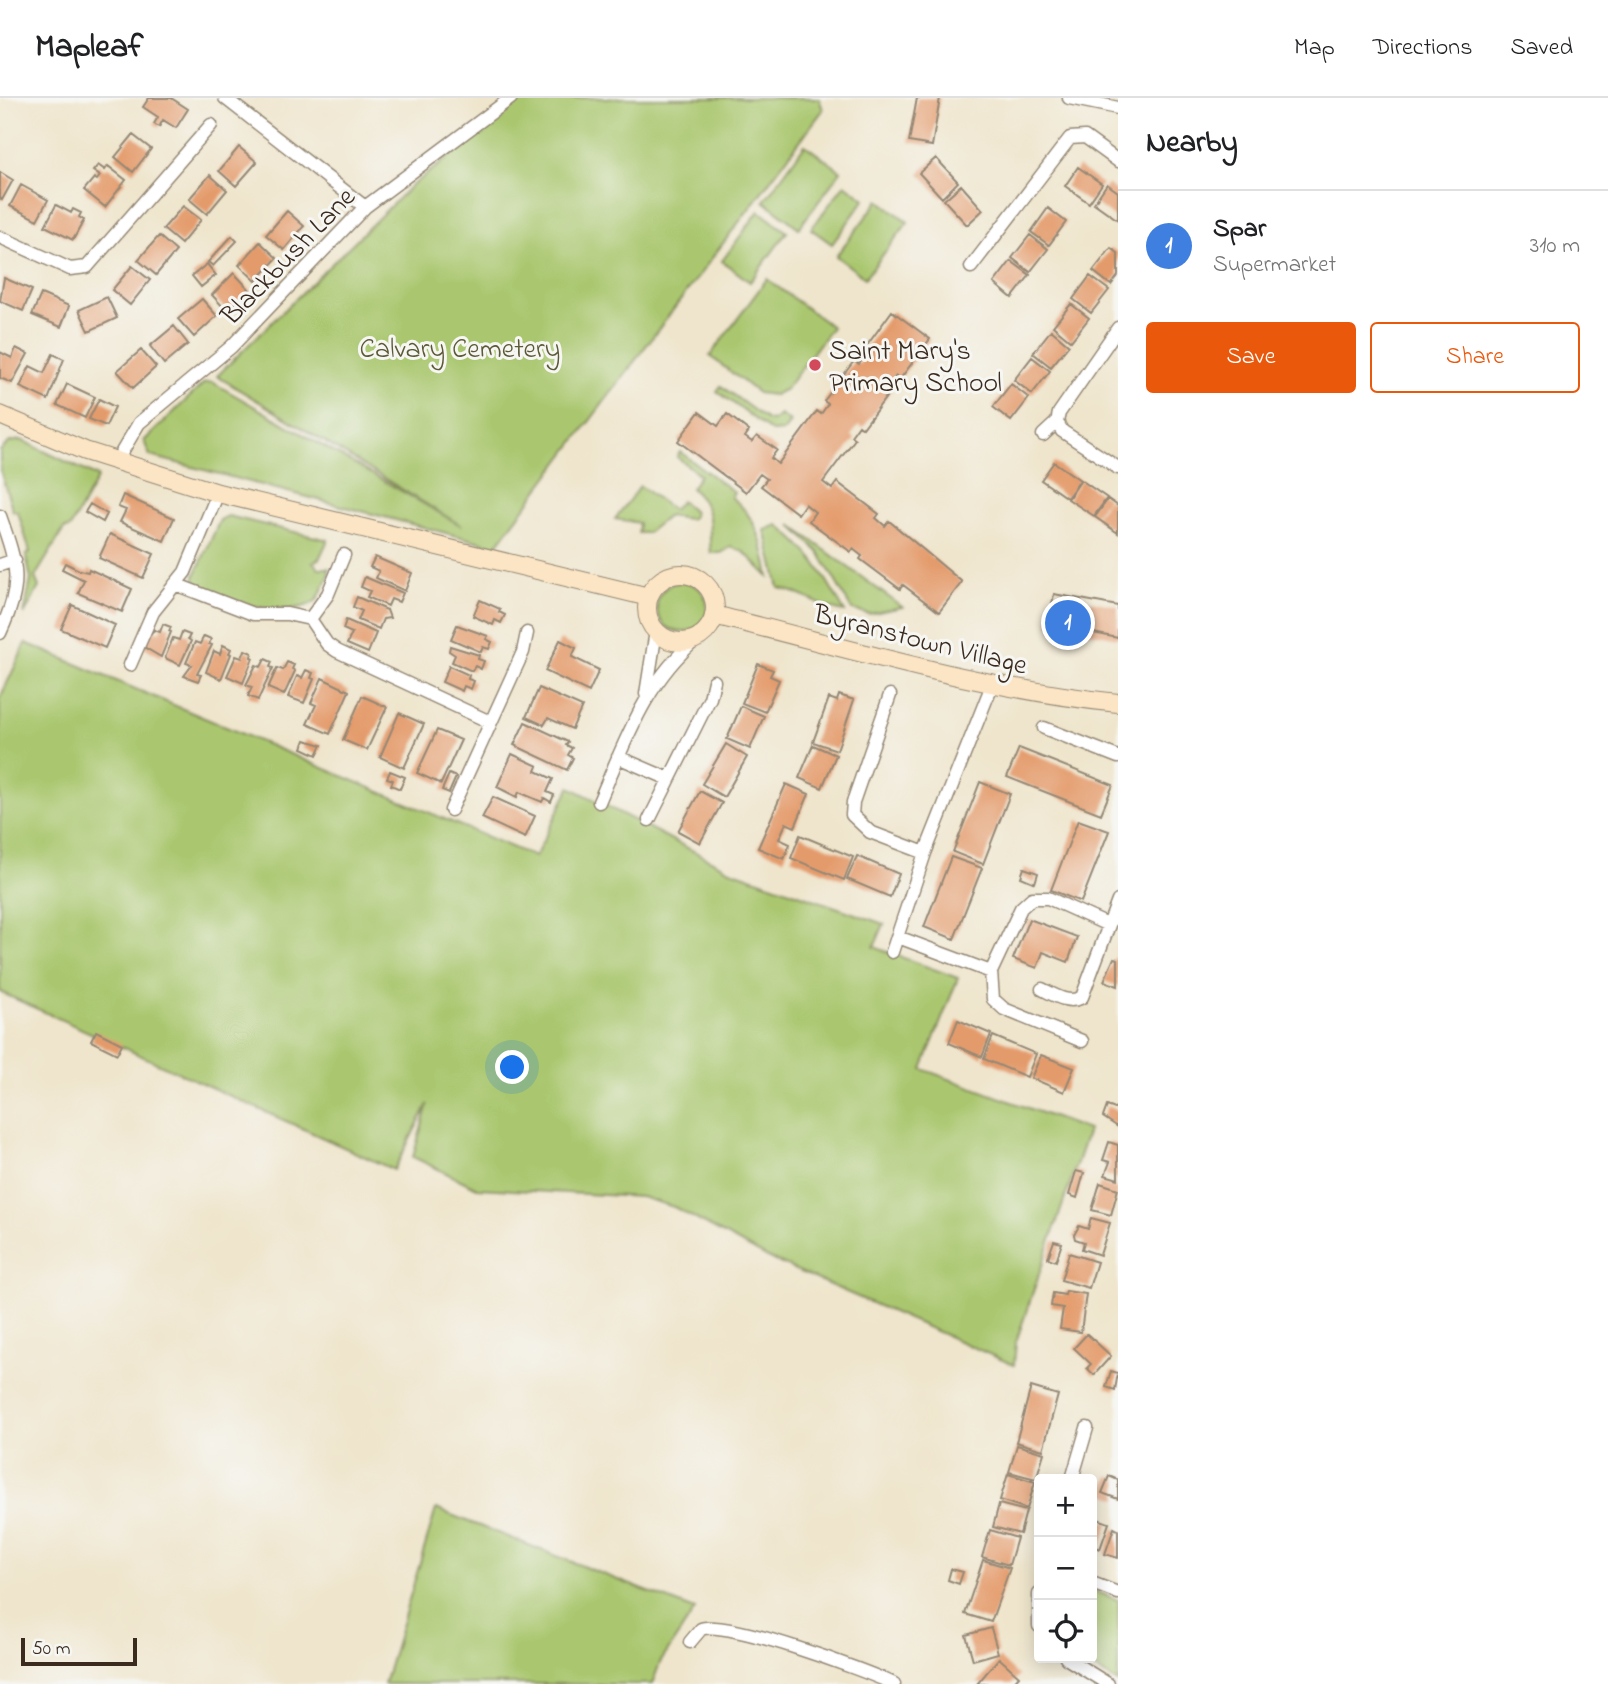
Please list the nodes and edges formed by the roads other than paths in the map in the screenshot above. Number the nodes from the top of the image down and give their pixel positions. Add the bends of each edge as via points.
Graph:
1 (225, 98) edge
2 (511, 98) edge
3 (1069, 98) edge
4 (1118, 108) edge
5 (211, 125) dead end
6 (1118, 161) edge
7 (365, 207) junction
8 (0, 237) edge
9 (971, 267) dead end
10 (1118, 328) edge
11 (0, 415) edge
12 (1057, 422) junction
13 (1042, 435) dead end
14 (118, 457) junction
15 (1118, 468) edge
16 (218, 493) junction
17 (0, 516) edge
18 (344, 555) dead end
19 (15, 560) junction
20 (0, 565) edge
21 (175, 584) junction
22 (649, 597) junction
23 (714, 615) junction
24 (310, 619) junction
25 (656, 631) junction
26 (0, 633) edge
27 (527, 633) dead end
28 (698, 638) junction
29 (130, 665) dead end
30 (714, 681) dead end
31 (992, 685) junction
32 (890, 695) dead end
33 (646, 698) junction
34 (1118, 703) edge
35 (490, 722) junction
36 (1044, 728) dead end
37 (618, 757) junction
38 (1118, 757) edge
39 (670, 779) junction
40 (599, 802) dead end
41 (451, 810) dead end
42 (649, 820) dead end
43 (925, 853) junction
44 (1118, 901) edge
45 (1108, 925) junction
46 (898, 937) junction
47 (892, 952) dead end
48 (991, 972) junction
49 (1042, 989) dead end
50 (1082, 1041) dead end
51 (1087, 1429) dead end
52 (1074, 1474) edge
53 (1097, 1585) edge
54 (1118, 1593) edge
55 (690, 1642) dead end
56 (1074, 1663) edge
57 (894, 1684) edge
58 (1108, 1684) edge

1 - 7 street
2 - 7 street, Blackbush Lane
3 - 4 street
5 - 8 street via 87,267 70,269
6 - 9 street via 1085,137 1070,138
7 - 14 street, Blackbush Lane via 231,347 139,423
10 - 12 street
11 - 14 street
12 - 13 street
12 - 15 street via 1062,431
14 - 16 street
16 - 21 street via 185,572
16 - 22 street
17 - 19 street
18 - 24 street via 328,594
19 - 20 street
19 - 26 street via 15,600
21 - 24 street via 253,614
21 - 29 street via 153,612
22 - 23 street via 670,576 691,576 708,587
22 - 25 street via 648,615
23 - 28 street
23 - 31 street, Byranstown Village
24 - 35 street via 337,652
25 - 28 street via 676,642
25 - 33 street
27 - 35 street via 523,652
28 - 33 street via 670,662
30 - 39 street
31 - 34 street, Byranstown Village
31 - 43 street
32 - 43 street via 852,815 870,832
33 - 37 street
35 - 41 street
36 - 38 street
37 - 39 street
37 - 40 street
39 - 42 street
43 - 46 street
44 - 45 street
45 - 48 street via 1048,898 1032,898 1021,908
45 - 49 street via 1082,997 1065,999
46 - 47 street
46 - 48 street
48 - 50 street via 993,999 1003,1009
51 - 52 street
53 - 54 street
55 - 57 street via 701,1629 718,1627 811,1653
56 - 58 street

